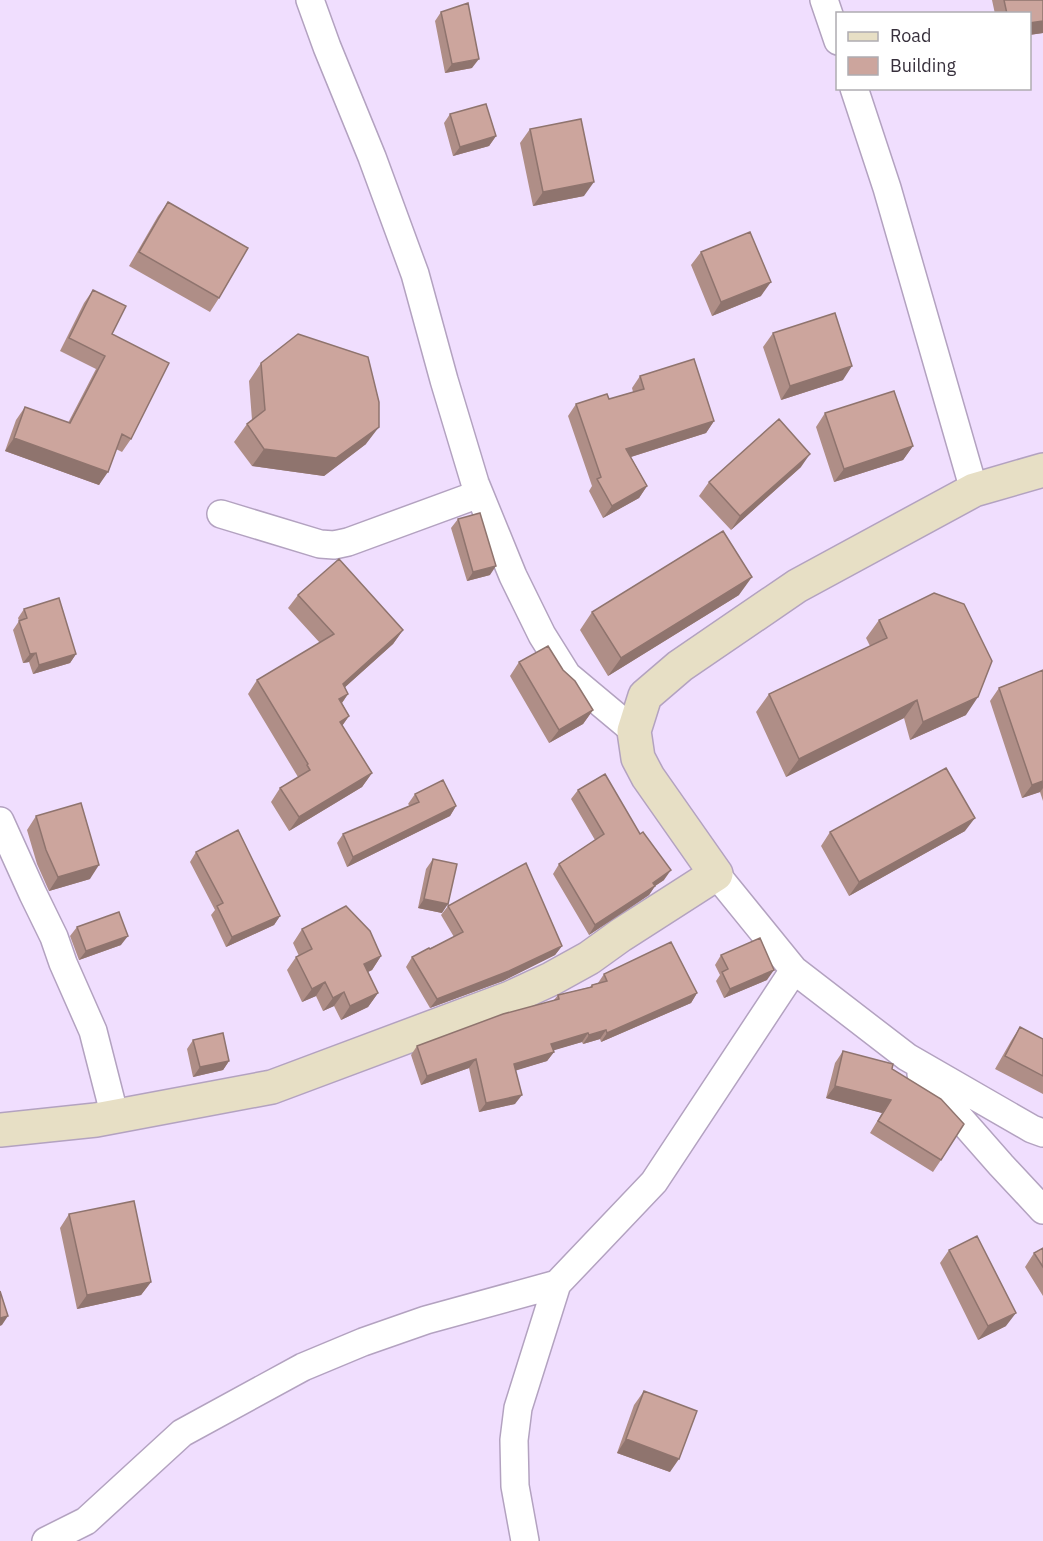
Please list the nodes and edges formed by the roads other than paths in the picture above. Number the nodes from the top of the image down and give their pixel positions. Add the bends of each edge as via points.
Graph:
1 (310, 0) edge
2 (824, 0) edge
3 (836, 38) edge
4 (855, 90) edge
5 (1043, 470) edge
6 (974, 490) junction
7 (479, 494) junction
8 (221, 514) dead end
9 (634, 731) junction
10 (0, 821) edge
11 (716, 874) junction
12 (794, 970) junction
13 (907, 1057) junction
14 (115, 1117) junction
15 (0, 1130) edge
16 (1043, 1133) edge
17 (1043, 1210) edge
18 (557, 1284) junction
19 (46, 1541) edge
20 (525, 1541) edge

1 - 7 street via 415,274
2 - 3 street
4 - 6 street
5 - 6 street
6 - 9 street via 797,586 680,666 645,696
7 - 8 street via 334,545
7 - 9 street via 542,636 567,675
9 - 11 street via 638,758 648,777
10 - 14 street via 93,1031
11 - 12 street
11 - 14 street via 589,958 510,998 272,1087
12 - 13 street
12 - 18 street via 654,1182
13 - 16 street
13 - 17 street
14 - 15 street
18 - 19 street via 426,1320 303,1367 182,1433 86,1521
18 - 20 street via 518,1408 514,1440 514,1486

